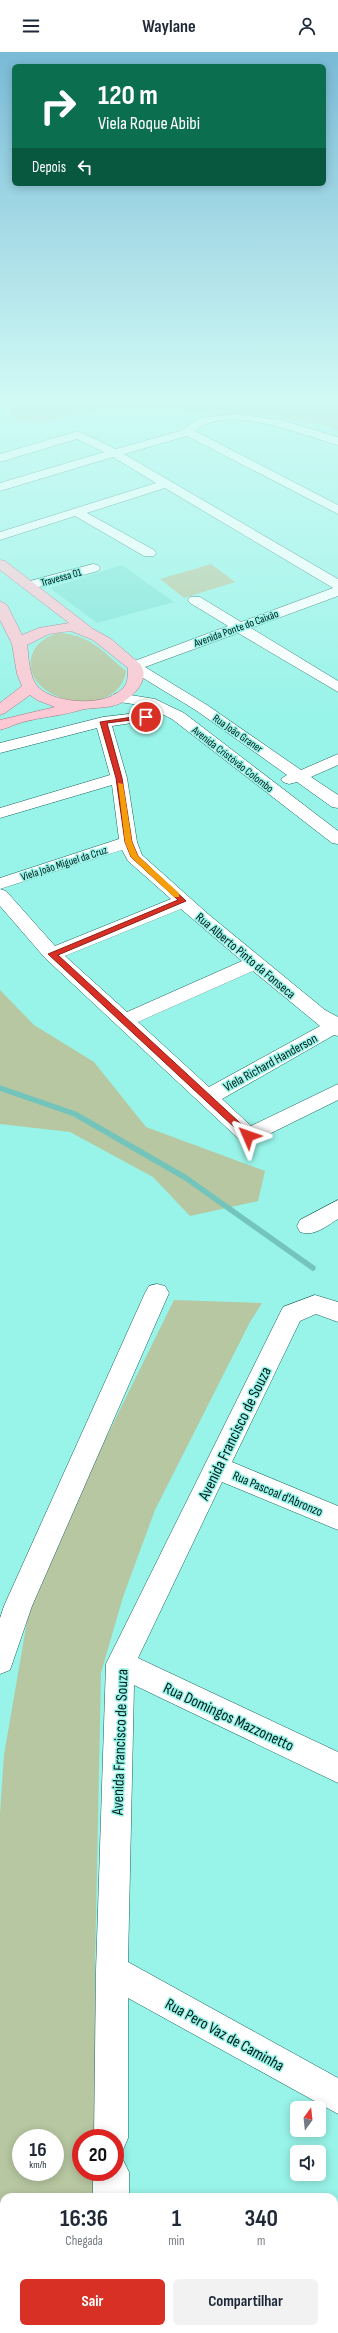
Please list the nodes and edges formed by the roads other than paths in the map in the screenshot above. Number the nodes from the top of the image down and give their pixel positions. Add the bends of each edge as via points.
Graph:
1 (90, 507) edge
2 (204, 507) edge
3 (76, 512) junction
4 (0, 536) edge
5 (150, 553) dead end
6 (0, 564) edge
7 (93, 568) dead end
8 (338, 585) edge
9 (28, 586) junction
10 (338, 591) edge
11 (195, 600) dead end
12 (0, 605) edge
13 (239, 626) junction
14 (86, 630) junction
15 (19, 644) junction
16 (135, 666) junction
17 (31, 687) junction
18 (338, 687) edge
19 (118, 698) junction
20 (82, 707) junction
21 (0, 710) edge
22 (146, 717) dead end
23 (103, 722) junction
24 (0, 725) edge
25 (0, 748) edge
26 (227, 755) junction
27 (338, 759) edge
28 (300, 776) junction
29 (119, 778) junction
30 (338, 803) edge
31 (0, 813) edge
32 (338, 840) edge
33 (128, 842) junction
34 (0, 884) edge
35 (0, 895) edge
36 (183, 901) junction
37 (52, 954) junction
38 (255, 963) junction
39 (124, 1021) junction
40 (337, 1026) edge
41 (338, 1090) edge
42 (207, 1098) junction
43 (338, 1208) edge
44 (308, 1226) dead end
45 (157, 1293) dead end
46 (338, 1312) edge
47 (218, 1468) junction
48 (338, 1518) edge
49 (0, 1660) edge
50 (120, 1664) junction
51 (338, 1768) edge
52 (112, 1971) junction
53 (338, 2097) edge
54 (111, 2129) edge
55 (111, 2181) edge
56 (111, 2193) edge

1 - 3 street
2 - 8 street
3 - 4 street
3 - 5 street
6 - 9 main road
7 - 9 street, Travessa 01
9 - 14 main road
10 - 13 street, Avenida Ponte do Caixão
11 - 13 street
12 - 15 main road
13 - 16 street, Avenida Ponte do Caixão
13 - 18 street
14 - 15 main road via 71,627 50,629 37,633
14 - 16 main road
15 - 17 main road via 25,678
16 - 19 main road via 133,685
16 - 28 street, Rua João Graner via 202,708
17 - 20 main road via 38,694 53,701
17 - 21 main road
19 - 20 main road via 108,703
19 - 26 street, Avenida Cristóvão Colombo via 150,702 164,708
20 - 24 main road via 44,712
22 - 23 street
23 - 25 street
23 - 29 street, Rua Alberto Pinto da Fonseca
26 - 28 street via 279,779
26 - 32 street, Avenida Cristóvão Colombo
27 - 28 street
28 - 30 street, Rua João Graner
29 - 31 street
29 - 33 street, Rua Alberto Pinto da Fonseca
33 - 34 street, Viela João Miguel da Cruz
33 - 36 street, Rua Alberto Pinto da Fonseca via 134,857
35 - 37 street
36 - 37 street
36 - 38 street, Rua Alberto Pinto da Fonseca
37 - 39 street
38 - 39 street
38 - 40 street, Rua Alberto Pinto da Fonseca via 318,1016
39 - 42 street
40 - 42 street, Viela Richard Handerson
41 - 42 street via 248,1136
43 - 44 street
45 - 49 street via 18,1606
46 - 47 street, Avenida Francisco de Souza via 315,1304 291,1314
47 - 48 street, Rua Pascoal d'Abronzo
47 - 50 street, Avenida Francisco de Souza
50 - 51 street, Rua Domingos Mazzonetto
50 - 52 street, Avenida Francisco de Souza
52 - 53 street, Rua Pero Vaz de Caminha
52 - 54 street, Avenida Francisco de Souza
55 - 56 street

